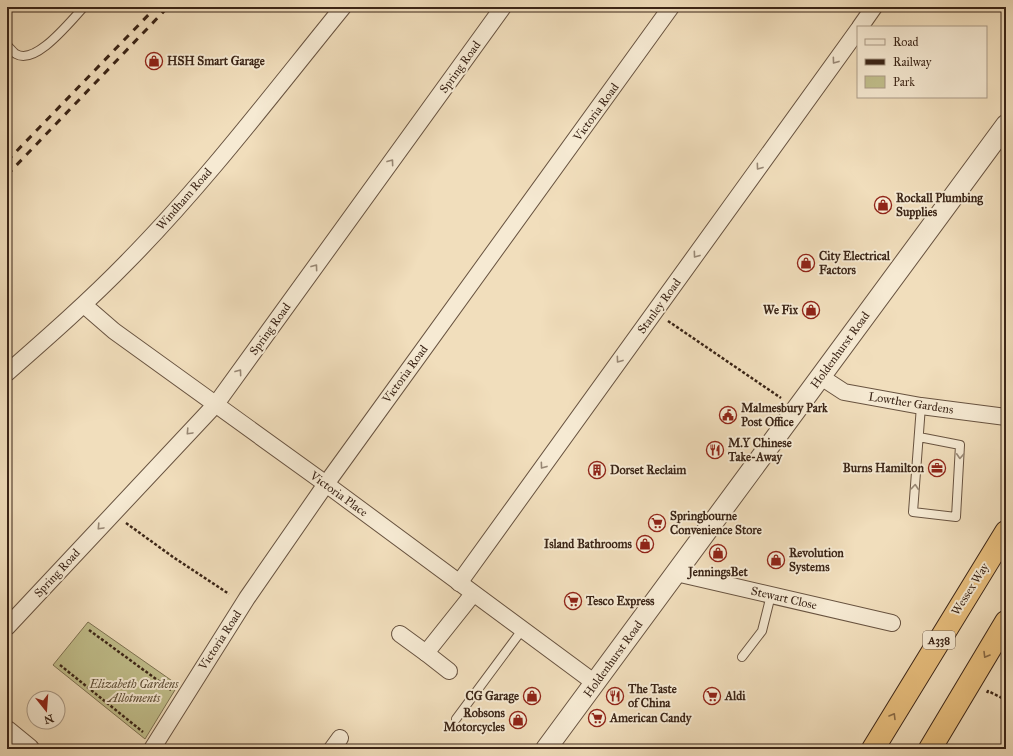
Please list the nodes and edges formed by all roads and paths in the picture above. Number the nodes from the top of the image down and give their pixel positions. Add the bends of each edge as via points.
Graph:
1 (84, 7) edge
2 (343, 7) edge
3 (503, 7) edge
4 (671, 7) edge
5 (874, 7) edge
6 (861, 26) edge
7 (857, 31) edge
8 (7, 45) edge
9 (1006, 124) edge
10 (84, 305) junction
11 (654, 312) junction
12 (7, 373) edge
13 (821, 376) junction
14 (216, 404) junction
15 (921, 406) junction
16 (797, 409) junction
17 (1006, 417) edge
18 (919, 437) junction
19 (326, 484) junction
20 (124, 522) dead end
21 (1006, 532) edge
22 (676, 573) junction
23 (459, 582) junction
24 (473, 594) junction
25 (771, 594) junction
26 (244, 603) junction
27 (1006, 622) edge
28 (892, 623) dead end
29 (7, 627) edge
30 (89, 630) dead end
31 (522, 630) junction
32 (400, 634) dead end
33 (426, 653) junction
34 (742, 657) dead end
35 (60, 665) dead end
36 (449, 671) dead end
37 (595, 683) junction
38 (182, 698) junction
39 (984, 698) dead end
40 (1006, 700) edge
41 (456, 719) dead end
42 (7, 731) edge
43 (154, 746) edge
44 (29, 749) edge
45 (546, 749) edge
46 (873, 749) edge
47 (930, 749) edge

1 - 8 lane via 41,51 27,56 17,55
2 - 10 street, Windham Road via 195,188
14 -> 3 street, Spring Road
4 - 19 street, Victoria Road
5 - 6 street
7 -> 11 street, Stanley Road
9 - 13 street, Holdenhurst Road
10 - 12 street, Windham Road
10 - 14 street, Victoria Place via 114,331
11 - 16 path
11 -> 23 street, Stanley Road
13 - 15 street, Lowther Gardens via 844,392
13 - 16 street, Holdenhurst Road
14 - 19 street, Victoria Place
14 -> 29 street, Spring Road
15 - 17 street, Lowther Gardens
15 - 18 lane
16 - 22 street, Holdenhurst Road
18 -> 18 lane via 960,445 956,517 913,512
19 - 23 street, Victoria Place
19 - 26 street, Victoria Road
20 - 26 path via 172,557
46 -> 21 highway, Wessex Way / A338
22 - 25 street, Stewart Close
22 - 37 street, Holdenhurst Road
23 - 24 street, Victoria Place
24 - 31 street, Victoria Place
24 - 33 street
25 - 28 street, Stewart Close
25 - 34 lane via 762,631
26 - 38 street, Victoria Road
27 -> 47 highway
30 - 38 path
31 - 37 street, Victoria Place
31 - 41 lane
32 - 33 street
33 - 36 street
35 - 43 path
37 - 45 street, Holdenhurst Road
38 - 43 street, Victoria Road
39 - 40 path via 988,691
42 - 44 street

